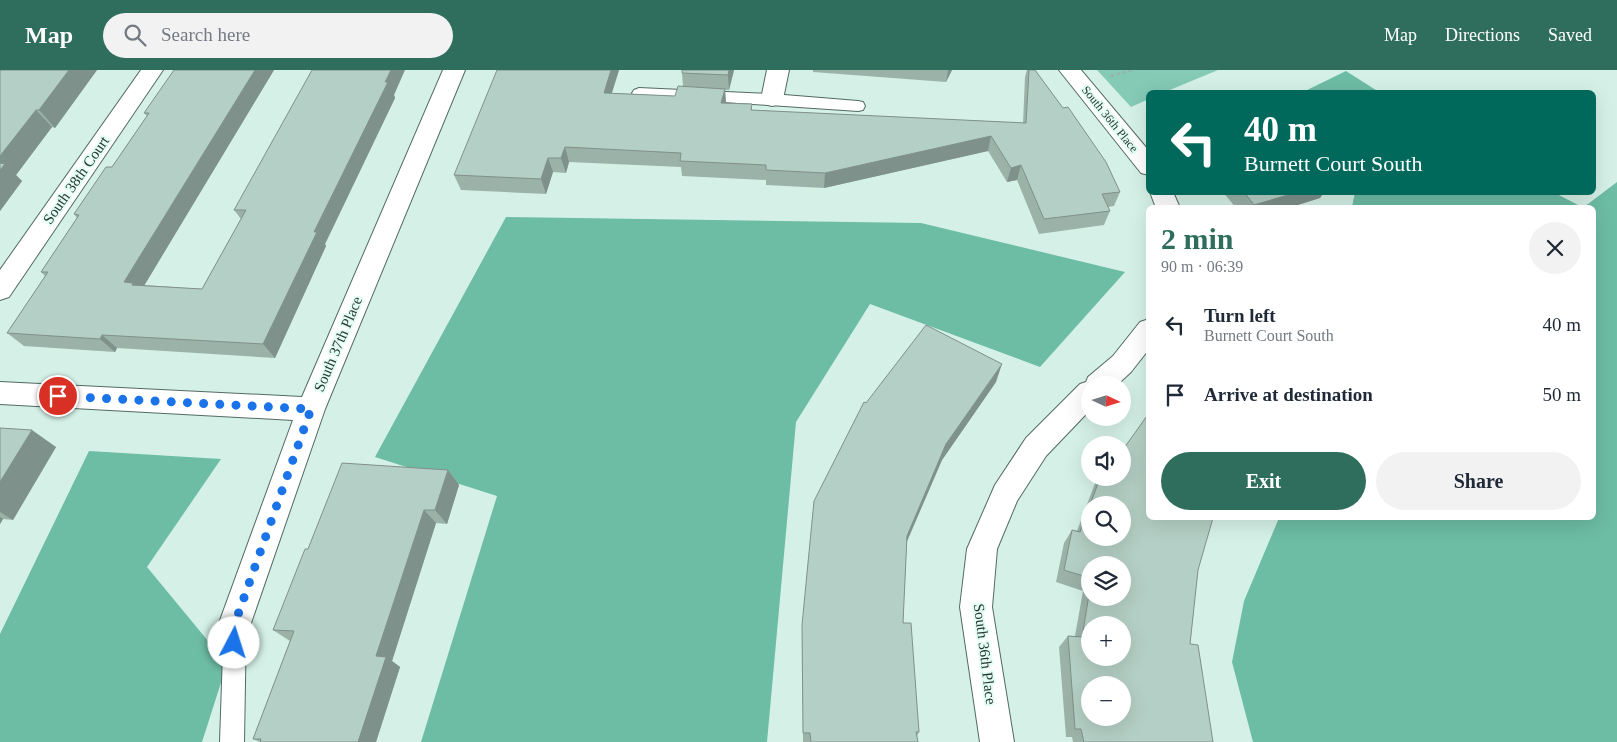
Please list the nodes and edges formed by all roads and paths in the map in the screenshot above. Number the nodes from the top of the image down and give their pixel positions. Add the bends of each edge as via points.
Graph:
1 (152, 70) edge
2 (454, 70) edge
3 (778, 70) edge
4 (1070, 70) edge
5 (639, 93) edge
6 (772, 99) junction
7 (858, 106) dead end
8 (1146, 164) edge
9 (0, 290) edge
10 (1146, 333) edge
11 (1108, 376) edge
12 (0, 393) edge
13 (1081, 401) edge
14 (311, 409) junction
15 (235, 623) joint
16 (232, 742) edge
17 (997, 742) edge

1 - 9 street, South 38th Court
2 - 14 street, South 37th Place
3 - 6 street
4 - 8 street, South 36th Place
5 - 6 lane
6 - 7 lane
10 - 11 street
12 - 14 street
13 - 17 street, South 36th Place via 1036,447 1005,494 982,549 976,607
14 - 15 street, South 37th Place
15 - 16 lane

